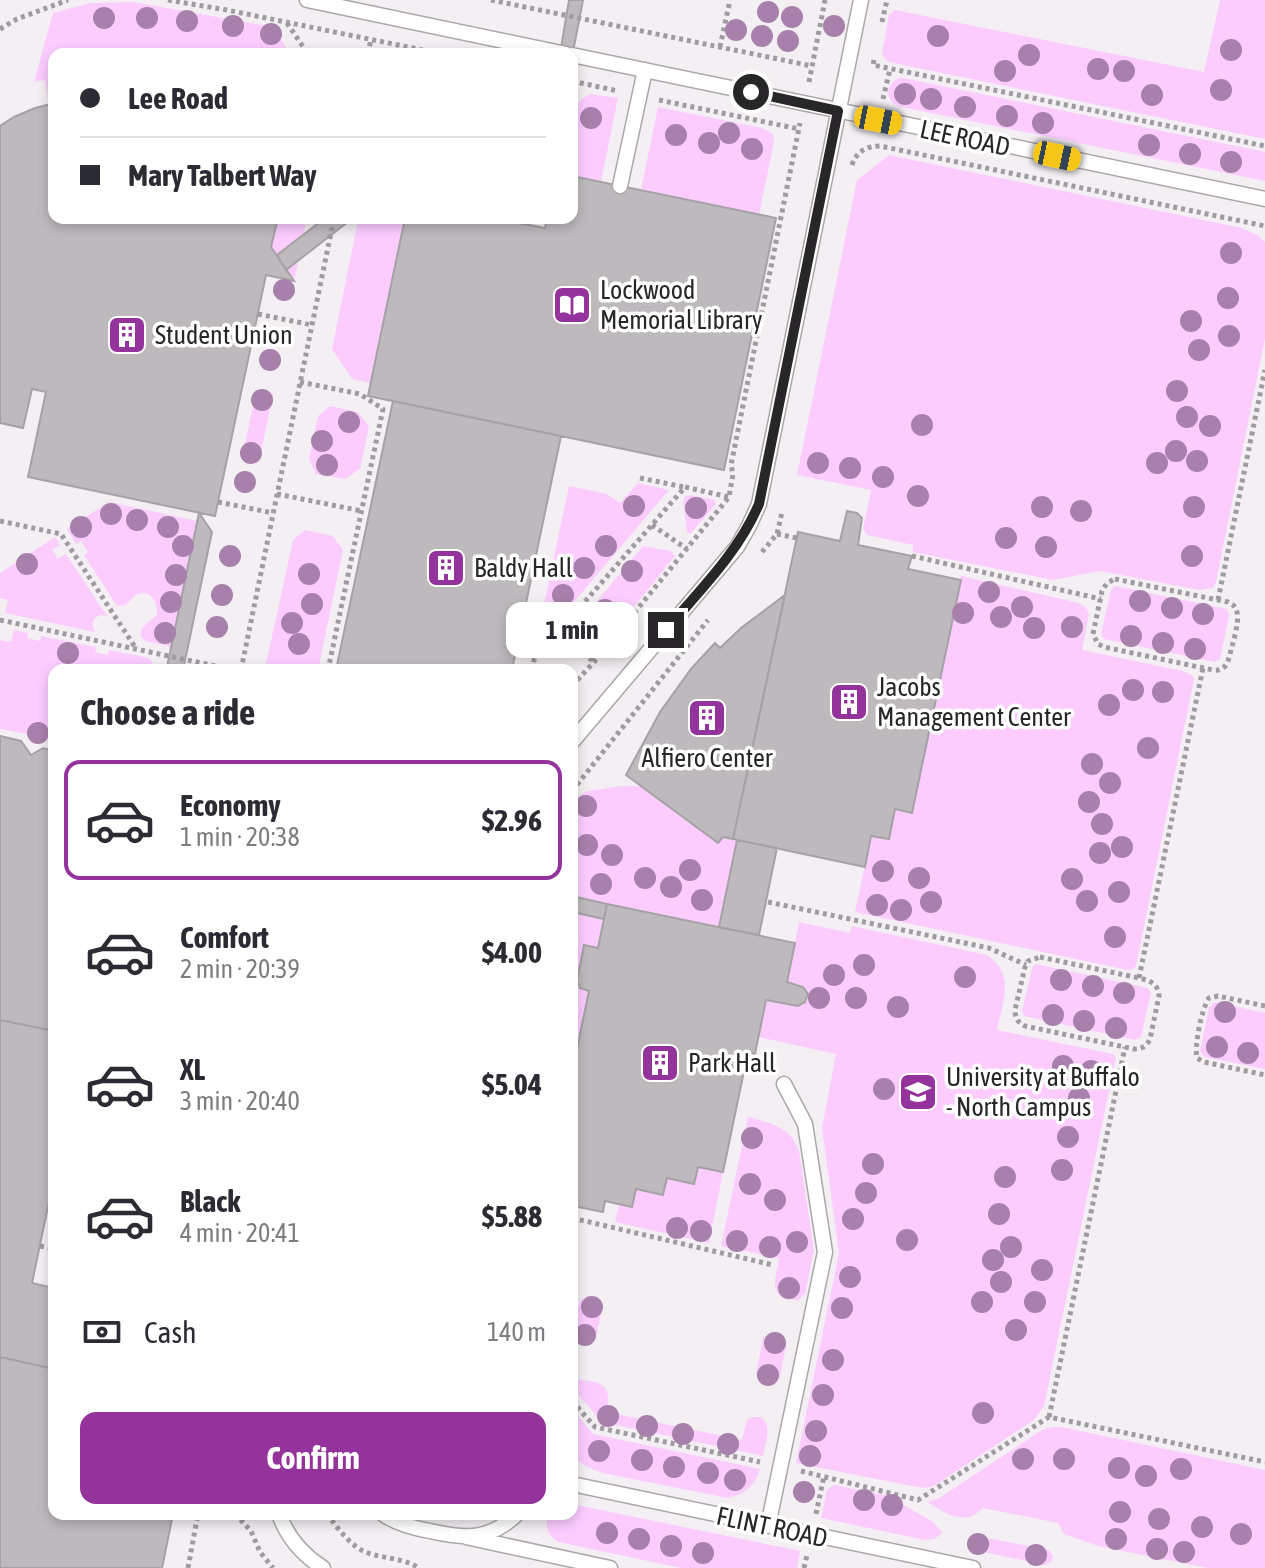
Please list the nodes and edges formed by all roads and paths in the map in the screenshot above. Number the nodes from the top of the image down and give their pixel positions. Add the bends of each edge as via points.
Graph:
1 (68, 0) edge
2 (168, 0) edge
3 (307, 0) edge
4 (491, 0) edge
5 (730, 0) edge
6 (825, 0) edge
7 (861, 0) edge
8 (287, 22) junction
9 (0, 29) edge
10 (371, 39) junction
11 (720, 47) junction
12 (304, 48) edge
13 (369, 48) edge
14 (414, 48) edge
15 (537, 48) edge
16 (578, 56) edge
17 (873, 65) dead end
18 (812, 66) junction
19 (645, 70) junction
20 (578, 82) edge
21 (640, 95) junction
22 (804, 103) junction
23 (838, 111) junction
24 (799, 129) junction
25 (1265, 146) edge
26 (849, 179) dead end
27 (620, 186) dead end
28 (1265, 199) edge
29 (333, 224) edge
30 (1265, 226) edge
31 (258, 314) dead end
32 (312, 325) junction
33 (1265, 370) edge
34 (300, 382) junction
35 (640, 478) dead end
36 (685, 487) junction
37 (277, 494) junction
38 (729, 497) junction
39 (218, 502) dead end
40 (782, 510) dead end
41 (362, 511) junction
42 (273, 513) junction
43 (0, 521) edge
44 (652, 525) junction
45 (777, 534) junction
46 (797, 538) dead end
47 (687, 549) junction
48 (761, 554) dead end
49 (912, 556) dead end
50 (1101, 599) junction
51 (1218, 600) junction
52 (713, 613) dead end
53 (0, 620) edge
54 (558, 633) junction
55 (135, 648) junction
56 (594, 662) junction
57 (207, 664) edge
58 (242, 664) edge
59 (329, 664) edge
60 (533, 664) edge
61 (1203, 668) junction
62 (578, 679) edge
63 (578, 735) edge
64 (578, 783) edge
65 (768, 902) dead end
66 (1026, 965) junction
67 (1139, 978) junction
68 (1265, 1006) edge
69 (1125, 1047) junction
70 (1265, 1075) edge
71 (784, 1084) dead end
72 (578, 1219) edge
73 (40, 1246) dead end
74 (48, 1248) edge
75 (773, 1265) dead end
76 (578, 1408) edge
77 (1049, 1417) junction
78 (1265, 1462) edge
79 (780, 1466) junction
80 (578, 1485) edge
81 (197, 1520) edge
82 (241, 1520) edge
83 (281, 1520) edge
84 (332, 1520) edge
85 (393, 1520) edge
86 (510, 1520) edge
87 (768, 1526) junction
88 (466, 1537) junction
89 (188, 1568) edge
90 (273, 1568) edge
91 (323, 1568) edge
92 (419, 1568) edge
93 (610, 1568) edge
94 (973, 1568) edge

1 - 9 path
2 - 8 path
3 - 15 lane
4 - 11 path
5 - 11 path
6 - 18 path
7 - 23 lane
8 - 10 path
8 - 12 path
10 - 13 path
10 - 14 path
11 - 18 path
16 - 19 lane, LEE ROAD
17 - 25 path
18 - 22 path
19 - 21 lane
19 - 22 lane, LEE ROAD
20 - 21 path
21 - 24 path
21 - 27 lane
22 - 23 lane, LEE ROAD
22 - 24 path
23 - 28 lane, LEE ROAD
23 - 63 lane via 759,504 737,547
24 - 38 path via 731,465
26 - 30 path via 858,154 880,146
29 - 32 path
31 - 32 path
32 - 34 path
33 - 51 path
34 - 37 path
34 - 41 path via 360,394 383,409
35 - 36 path
36 - 38 path
36 - 44 path
37 - 41 path
37 - 42 path
38 - 47 path
39 - 42 path
40 - 45 path
41 - 59 path
42 - 58 path
43 - 55 path via 61,534
44 - 47 path
44 - 54 path
45 - 46 path
45 - 48 path
47 - 56 path
49 - 50 path
50 - 51 path via 1105,585 1115,579
50 - 61 path via 1093,634 1098,644
51 - 61 path via 1232,604 1237,612 1228,661 1219,670
52 - 64 path
53 - 55 path
54 - 56 path
54 - 60 path
55 - 57 path
56 - 62 path
61 - 67 path
65 - 66 path via 989,948
66 - 67 path via 1040,957
66 - 69 path via 1015,1010 1020,1023
67 - 69 path via 1155,985 1159,998 1148,1043 1139,1049
68 - 70 path via 1209,998 1195,1049 1204,1062
69 - 77 path
71 - 79 lane via 805,1124 825,1252
72 - 75 path
73 - 74 path
76 - 79 path via 595,1427
77 - 78 path
77 - 79 path via 918,1500
79 - 87 lane
80 - 87 lane, FLINT ROAD
81 - 89 path
82 - 90 path
83 - 91 lane via 296,1544
84 - 92 path via 364,1551
85 - 88 lane
86 - 88 lane via 490,1532
87 - 94 lane, FLINT ROAD
88 - 93 lane

